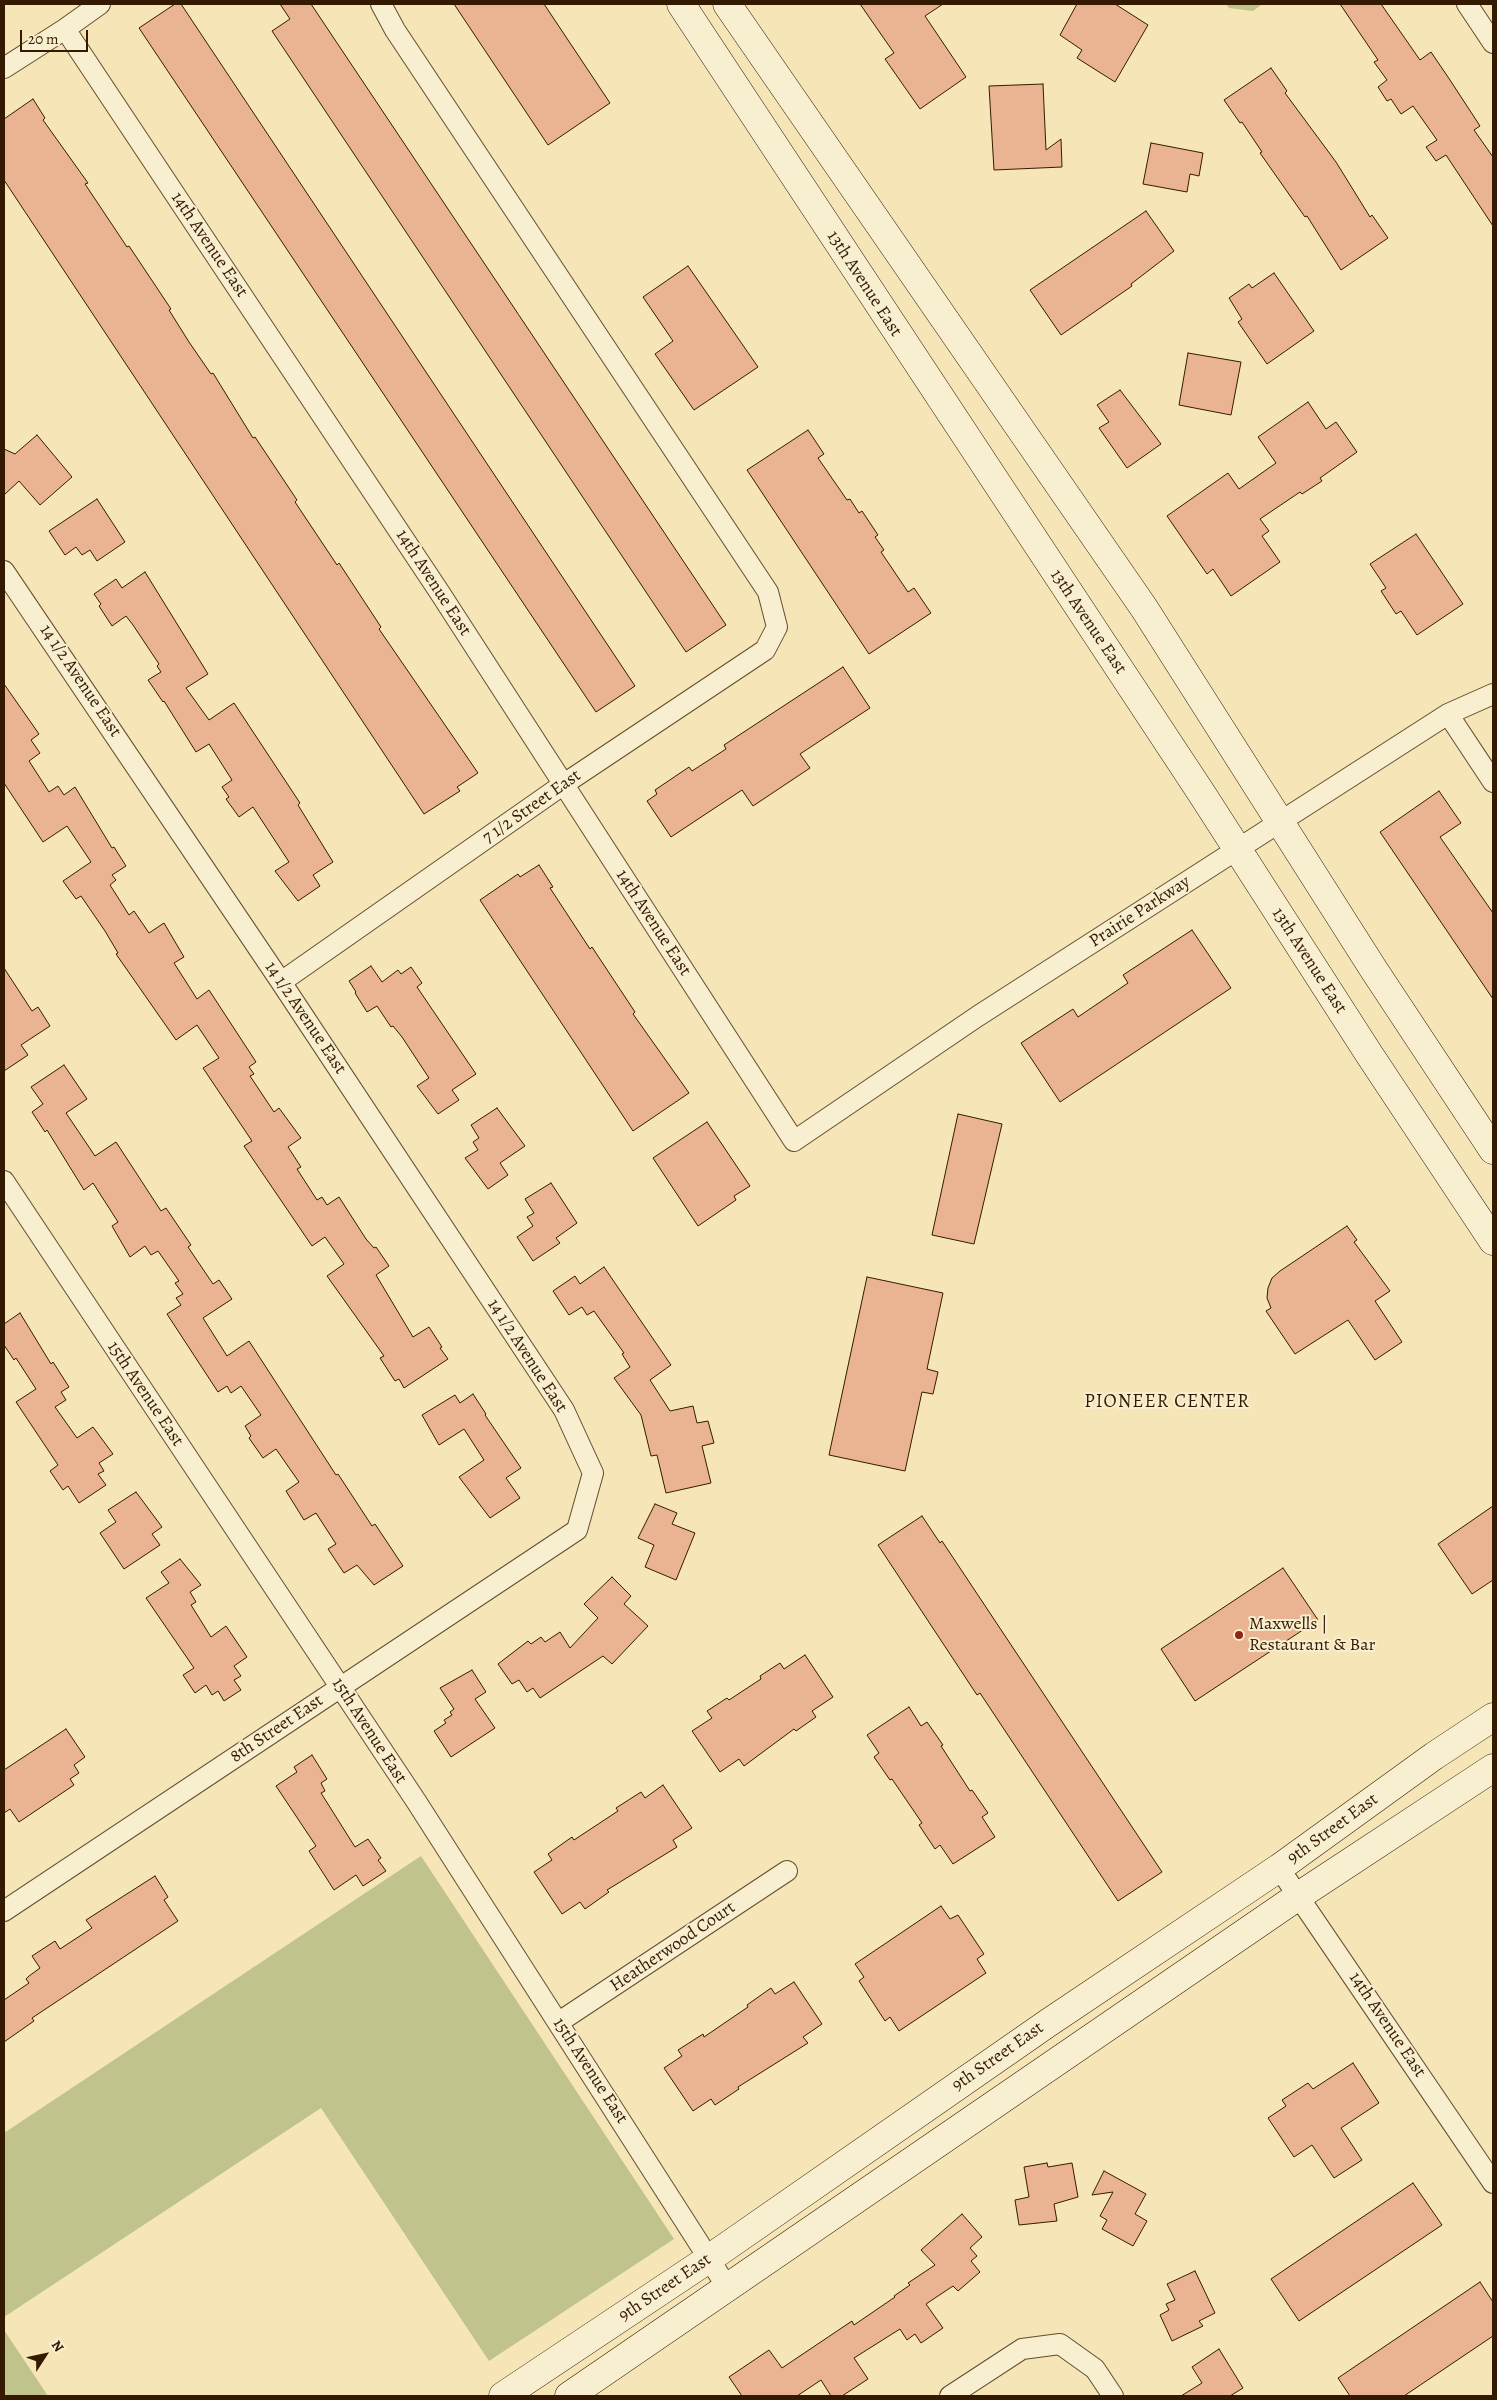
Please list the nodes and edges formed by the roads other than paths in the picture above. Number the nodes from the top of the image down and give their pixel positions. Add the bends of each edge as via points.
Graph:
1 (100, 4) edge
2 (381, 4) edge
3 (680, 4) edge
4 (728, 4) edge
5 (1467, 4) edge
6 (65, 29) junction
7 (1493, 43) edge
8 (4, 68) edge
9 (4, 570) edge
10 (1493, 694) edge
11 (1448, 714) junction
12 (1493, 782) edge
13 (564, 784) junction
14 (1280, 822) junction
15 (1237, 849) junction
16 (281, 982) junction
17 (794, 1141) joint
18 (1493, 1150) edge
19 (4, 1181) edge
20 (1493, 1241) edge
21 (593, 1473) joint
22 (340, 1687) junction
23 (1493, 1717) edge
24 (1493, 1768) edge
25 (1279, 1868) junction
26 (787, 1871) dead end
27 (1297, 1897) junction
28 (4, 1911) edge
29 (559, 2022) junction
30 (1493, 2183) edge
31 (710, 2258) junction
32 (728, 2286) junction
33 (502, 2396) edge
34 (569, 2396) edge
35 (950, 2396) edge
36 (1113, 2396) edge

1 - 6 street
2 - 13 street, 7 1/2 Street East via 395,30 768,592 777,627 765,650
3 - 15 main road, 13th Avenue East
4 - 14 main road via 1144,608
5 - 7 street
6 - 8 street
6 - 13 street, 14th Avenue East
9 - 16 street, 14 1/2 Avenue East
10 - 11 street, Prairie Parkway
11 - 12 street
11 - 14 street, Prairie Parkway
13 - 16 street, 7 1/2 Street East
13 - 17 street, 14th Avenue East
14 - 15 street, Prairie Parkway
14 - 18 main road
15 - 17 street, Prairie Parkway via 978,1016
15 - 20 main road, 13th Avenue East
16 - 21 street, 14 1/2 Avenue East via 564,1410
19 - 22 street, 15th Avenue East
21 - 22 street, 8th Street East via 577,1530
22 - 28 street, 8th Street East
22 - 29 street, 15th Avenue East
23 - 25 main road, 9th Street East
24 - 27 main road, 9th Street East
25 - 27 street, 14th Avenue East
25 - 31 main road, 9th Street East via 1048,2023
26 - 29 street, Heatherwood Court
27 - 30 street, 14th Avenue East
27 - 32 main road, 9th Street East
29 - 31 street, 15th Avenue East
31 - 32 street, 15th Avenue East
31 - 33 main road, 9th Street East
32 - 34 main road, 9th Street East
35 - 36 street via 1022,2349 1060,2344 1094,2369

